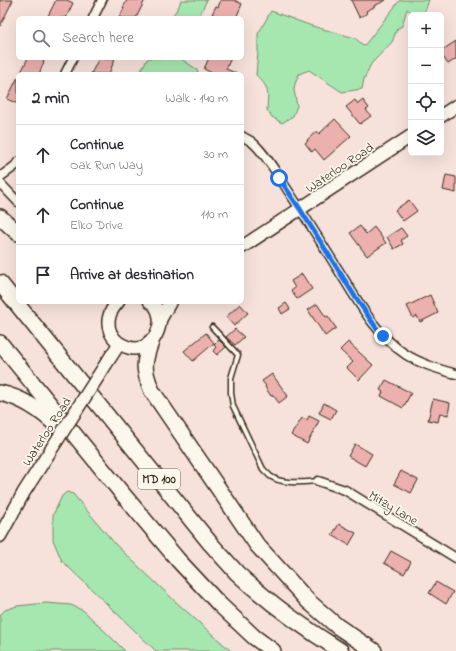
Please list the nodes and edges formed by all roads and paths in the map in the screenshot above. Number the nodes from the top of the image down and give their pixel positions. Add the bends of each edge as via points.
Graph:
1 (102, 0) edge
2 (94, 16) edge
3 (72, 60) edge
4 (66, 72) edge
5 (455, 111) edge
6 (444, 115) edge
7 (244, 137) edge
8 (408, 138) edge
9 (16, 165) edge
10 (0, 176) edge
11 (0, 183) edge
12 (16, 200) edge
13 (300, 209) junction
14 (0, 216) edge
15 (16, 231) edge
16 (244, 246) edge
17 (0, 283) edge
18 (16, 303) edge
19 (17, 304) edge
20 (116, 304) edge
21 (153, 304) edge
22 (169, 304) edge
23 (160, 320) junction
24 (212, 327) dead end
25 (151, 342) junction
26 (0, 343) edge
27 (119, 344) junction
28 (456, 374) edge
29 (0, 393) edge
30 (318, 481) joint
31 (121, 492) junction
32 (0, 536) edge
33 (456, 558) edge
34 (273, 651) edge
35 (341, 651) edge
36 (374, 651) edge

1 - 2 street
3 - 4 street
5 - 6 main road
7 - 13 street via 263,154
8 - 13 main road, Waterloo Road
9 - 10 street
11 - 12 street
13 - 16 main road, Waterloo Road
13 - 28 street via 377,329 405,354
14 - 15 highway
17 - 18 highway, MD 100
19 - 35 highway, MD 100 via 210,543 237,572 273,604
20 - 27 main road via 108,320 110,332
21 - 23 main road
22 - 23 main road
23 - 25 main road via 157,335
24 - 30 lane via 238,355 231,378 233,406 263,469 270,477 280,480
25 - 27 main road via 144,347 135,348
25 - 36 highway via 145,368 152,391 257,545 308,601 337,626
26 - 31 highway, MD 100
27 - 32 main road, Waterloo Road, bridge via 24,492
29 - 31 highway via 20,399 48,417
30 - 33 street, Mitzy Lane via 345,490
31 - 34 highway, MD 100 via 219,604

